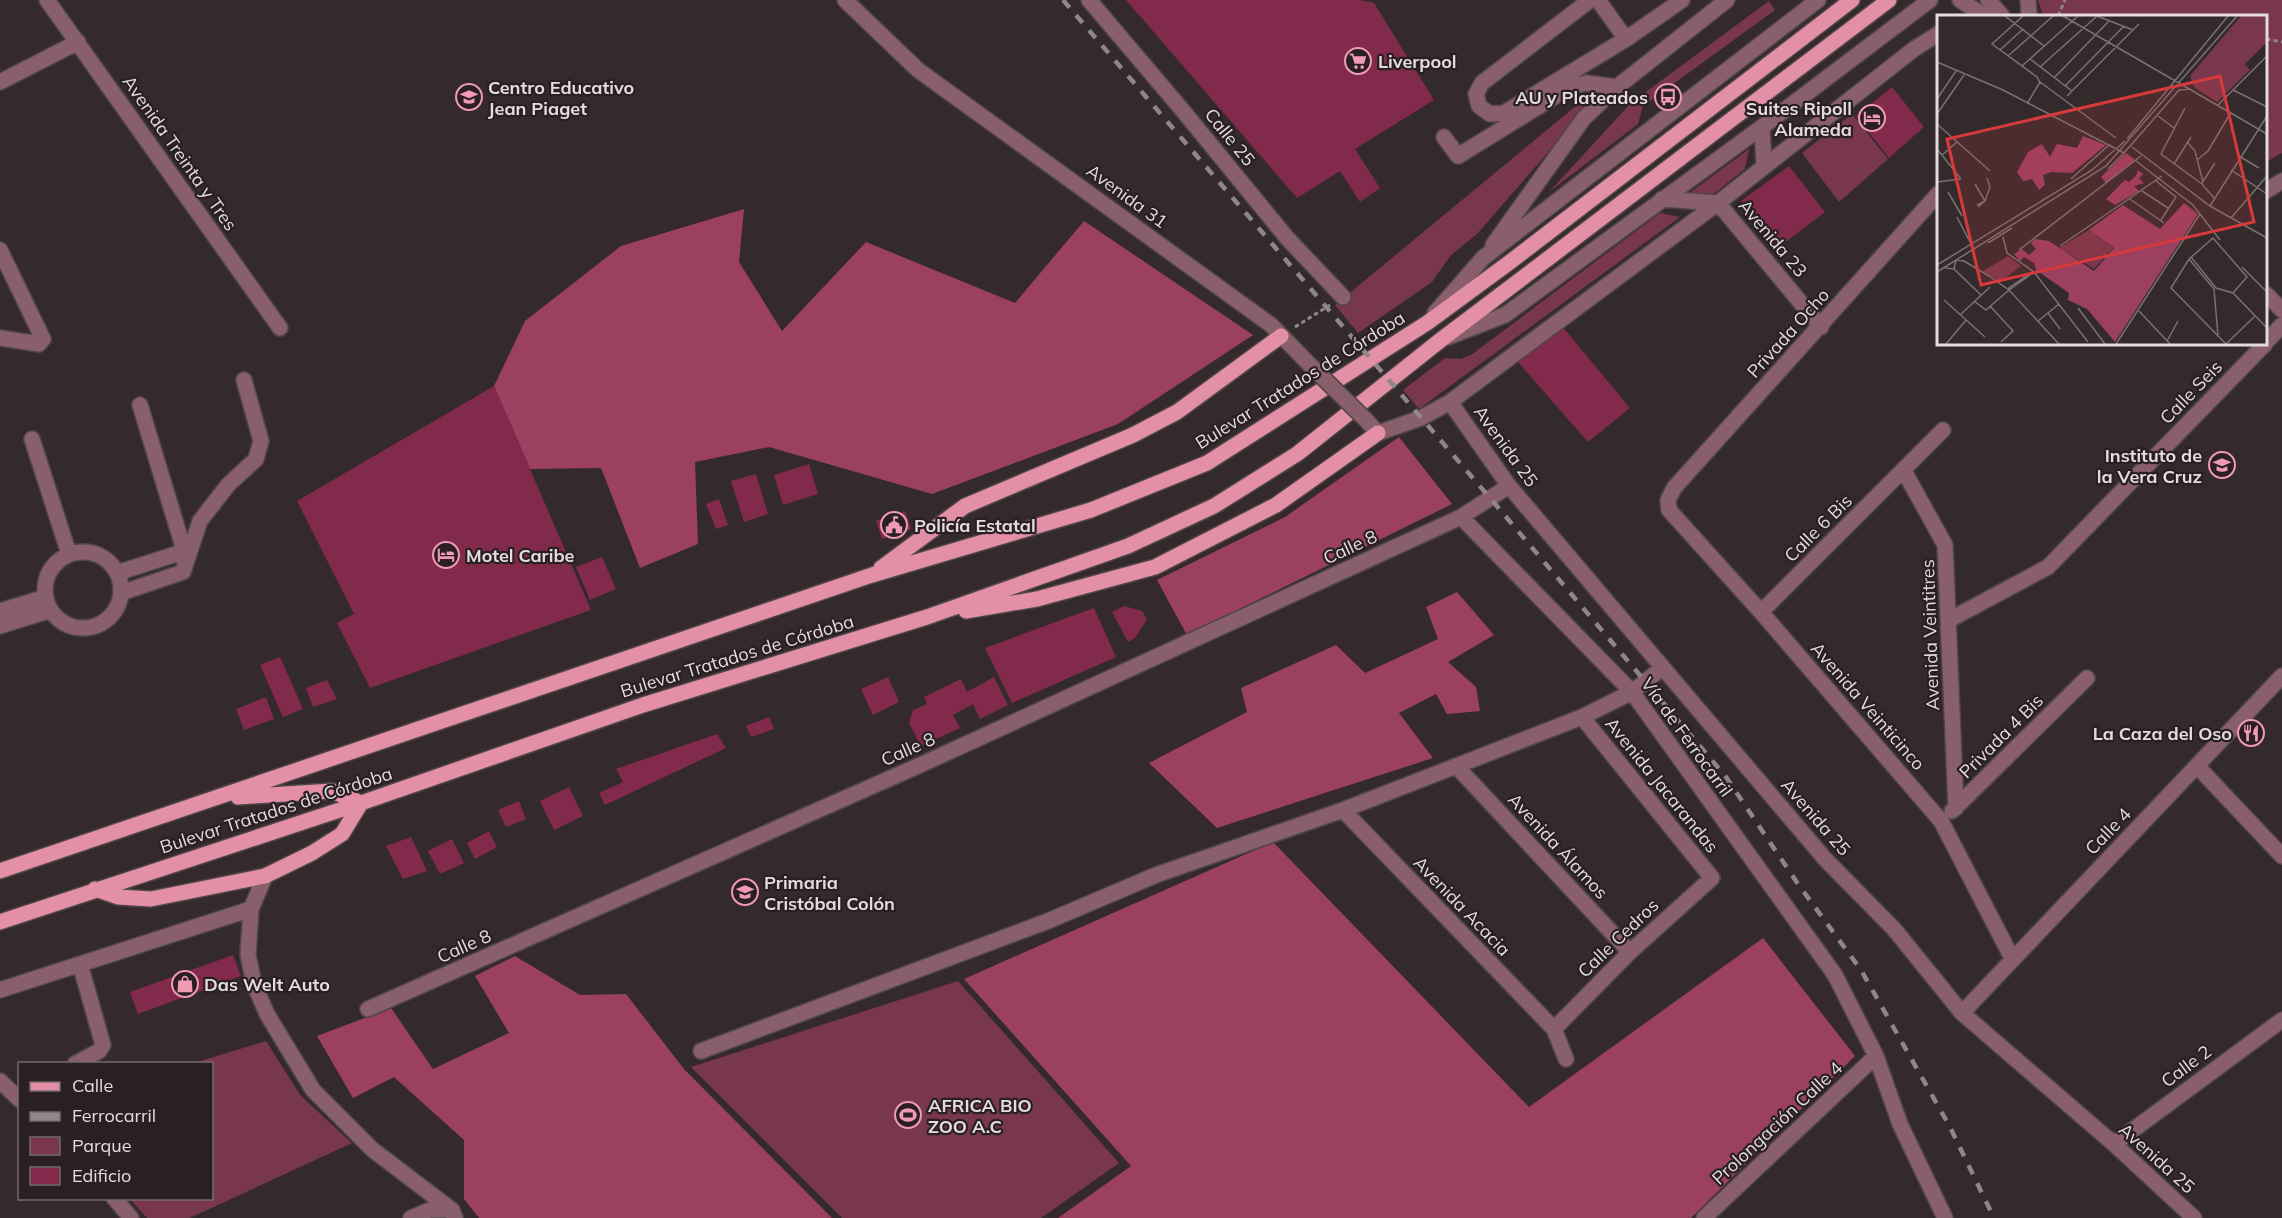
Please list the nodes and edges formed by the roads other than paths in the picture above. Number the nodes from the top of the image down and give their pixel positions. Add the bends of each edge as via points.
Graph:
1 (47, 0) edge
2 (845, 0) edge
3 (1089, 0) edge
4 (1590, 0) edge
5 (1598, 0) edge
6 (1682, 0) edge
7 (1727, 0) edge
8 (1818, 0) edge
9 (1852, 0) edge
10 (1889, 0) edge
11 (1930, 0) edge
12 (1960, 0) edge
13 (1988, 0) edge
14 (1982, 15) edge
15 (2001, 15) edge
16 (1937, 35) edge
17 (1626, 39) junction
18 (78, 42) junction
19 (0, 82) edge
20 (1617, 87) junction
21 (1762, 127) junction
22 (1444, 137) dead end
23 (1764, 166) junction
24 (2282, 181) edge
25 (2267, 190) edge
26 (1937, 195) edge
27 (1662, 200) junction
28 (1718, 202) junction
29 (0, 250) edge
30 (1483, 258) junction
31 (2267, 296) edge
32 (1343, 297) road end
33 (2282, 310) edge
34 (1427, 323) junction
35 (2282, 325) edge
36 (1821, 327) junction
37 (280, 328) dead end
38 (1281, 336) junction
39 (0, 338) edge
40 (1442, 339) junction
41 (2267, 341) edge
42 (2263, 345) edge
43 (244, 380) dead end
44 (1450, 402) junction
45 (140, 405) dead end
46 (1943, 430) dead end
47 (1378, 433) junction
48 (32, 439) dead end
49 (1904, 471) junction
50 (1509, 486) junction
51 (1668, 500) joint
52 (1461, 517) junction
53 (69, 554) junction
54 (187, 560) junction
55 (117, 573) junction
56 (872, 575) junction
57 (121, 593) junction
58 (48, 604) junction
59 (0, 611) edge
60 (1761, 612) junction
61 (927, 617) junction
62 (1949, 620) junction
63 (0, 626) edge
64 (1662, 668) junction
65 (2282, 676) edge
66 (2087, 678) dead end
67 (1632, 692) junction
68 (1582, 717) junction
69 (2197, 766) junction
70 (1457, 767) junction
71 (214, 800) junction
72 (361, 803) junction
73 (1956, 808) junction
74 (1343, 810) junction
75 (1941, 821) junction
76 (2282, 856) edge
77 (0, 871) edge
78 (265, 876) junction
79 (1712, 878) joint
80 (95, 890) junction
81 (251, 909) junction
82 (0, 922) edge
83 (1630, 952) junction
84 (2012, 958) junction
85 (80, 964) junction
86 (0, 990) edge
87 (368, 1009) dead end
88 (1962, 1013) junction
89 (2282, 1020) edge
90 (1554, 1029) junction
91 (701, 1051) dead end
92 (1876, 1056) junction
93 (1566, 1059) dead end
94 (79, 1062) edge
95 (0, 1081) edge
96 (18, 1096) edge
97 (2114, 1144) junction
98 (116, 1200) edge
99 (451, 1215) edge
100 (131, 1218) edge
101 (411, 1218) edge
102 (1704, 1218) edge
103 (1945, 1218) edge
104 (2194, 1218) edge

1 - 18 street, Avenida Treinta y Tres
2 - 38 street, Avenida 31 via 918,70 1271,324
3 - 32 street, Calle 25 via 1287,238
4 - 17 street via 1482,83 1476,94 1479,106 1490,114 1504,113
5 - 17 street
6 - 17 street
7 - 20 street
8 - 30 street, Bulevar Tratados de Córdoba
9 - 34 main road, Bulevar Tratados de Córdoba
10 - 40 main road, Bulevar Tratados de Córdoba
11 - 21 street, Bulevar Tratados de Córdoba
12 - 14 street
13 - 15 street
16 - 23 street
18 - 19 street
18 - 37 street, Avenida Treinta y Tres
20 - 22 street via 1586,83 1570,87 1458,156
20 - 30 street via 1584,118
21 - 23 street
21 - 27 street, Bulevar Tratados de Córdoba
23 - 28 street
24 - 25 street
26 - 36 street, Privada Ocho
27 - 28 street
27 - 40 street, Bulevar Tratados de Córdoba via 1505,315
28 - 36 street, Avenida 23
28 - 44 street
29 - 39 street via 43,339 39,344
30 - 34 street, Bulevar Tratados de Córdoba
31 - 33 street
34 - 56 main road, Bulevar Tratados de Córdoba via 1207,463 1091,510
35 - 41 street, Calle Seis
36 - 51 street, Privada Ocho via 1674,488
38 - 47 street, Avenida 31, bridge
38 - 56 main road via 1177,412 1133,435 964,506
40 - 61 main road, Bulevar Tratados de Córdoba via 1297,454 1214,506 1128,546
42 - 62 street, Calle Seis via 2048,567
43 - 54 street via 261,441 256,459 228,485 200,521
44 - 47 street via 1421,418
44 - 50 street, Avenida 25
45 - 54 street
46 - 49 street, Calle 6 Bis
47 - 61 main road via 1276,505 1155,567 1037,599
48 - 53 street
49 - 60 street, Calle 6 Bis
49 - 62 street, Avenida Veintitres via 1945,544
50 - 52 street
50 - 64 street, Avenida 25
51 - 60 street, Avenida Veinticinco via 1669,510
52 - 67 street, Vía de Ferrocarril
52 - 87 street, Calle 8 via 918,766
53 - 55 street via 94,553 106,559
53 - 58 street via 58,560 45,580
54 - 55 street via 176,554
54 - 57 street via 183,572
55 - 57 street
56 - 71 main road, Bulevar Tratados de Córdoba
57 - 58 street via 110,616 88,628 64,623
58 - 59 street
58 - 63 street
60 - 75 street, Avenida Veinticinco
61 - 72 main road, Bulevar Tratados de Córdoba via 643,705
62 - 73 street, Avenida Veintitres
64 - 67 street
64 - 88 street, Avenida 25 via 1826,859 1894,929
65 - 69 street, Calle 4
66 - 73 street, Privada 4 Bis
67 - 68 street
67 - 92 street, Vía de Ferrocarril via 1835,975
68 - 70 street
68 - 79 street, Avenida Jacarandas
69 - 76 street
69 - 84 street, Calle 4
70 - 74 street
70 - 83 street, Avenida Álamos
71 - 72 main road via 332,791
71 - 77 main road, Bulevar Tratados de Córdoba
72 - 78 main road via 342,834 312,854
72 - 80 main road, Bulevar Tratados de Córdoba
73 - 75 street, Privada 4 Bis
74 - 90 street, Avenida Acacia
74 - 91 street via 1156,874 1048,921
75 - 84 street, Avenida Veinticinco
78 - 80 main road via 151,899 118,897
78 - 81 street
79 - 83 street, Calle Cedros
80 - 82 main road, Bulevar Tratados de Córdoba
81 - 85 street
81 - 99 street via 248,955 254,984 267,1014 313,1090
83 - 90 street, Calle Cedros
84 - 88 street, Calle 4
85 - 86 street
85 - 94 street via 103,1045
88 - 97 street, Avenida 25
89 - 97 street, Calle 2
90 - 93 street
92 - 102 street, Prolongación Calle 4
92 - 103 street, Vía de Ferrocarril via 1900,1124
95 - 96 street
97 - 104 street, Avenida 25
98 - 100 street
99 - 101 street via 430,1210

